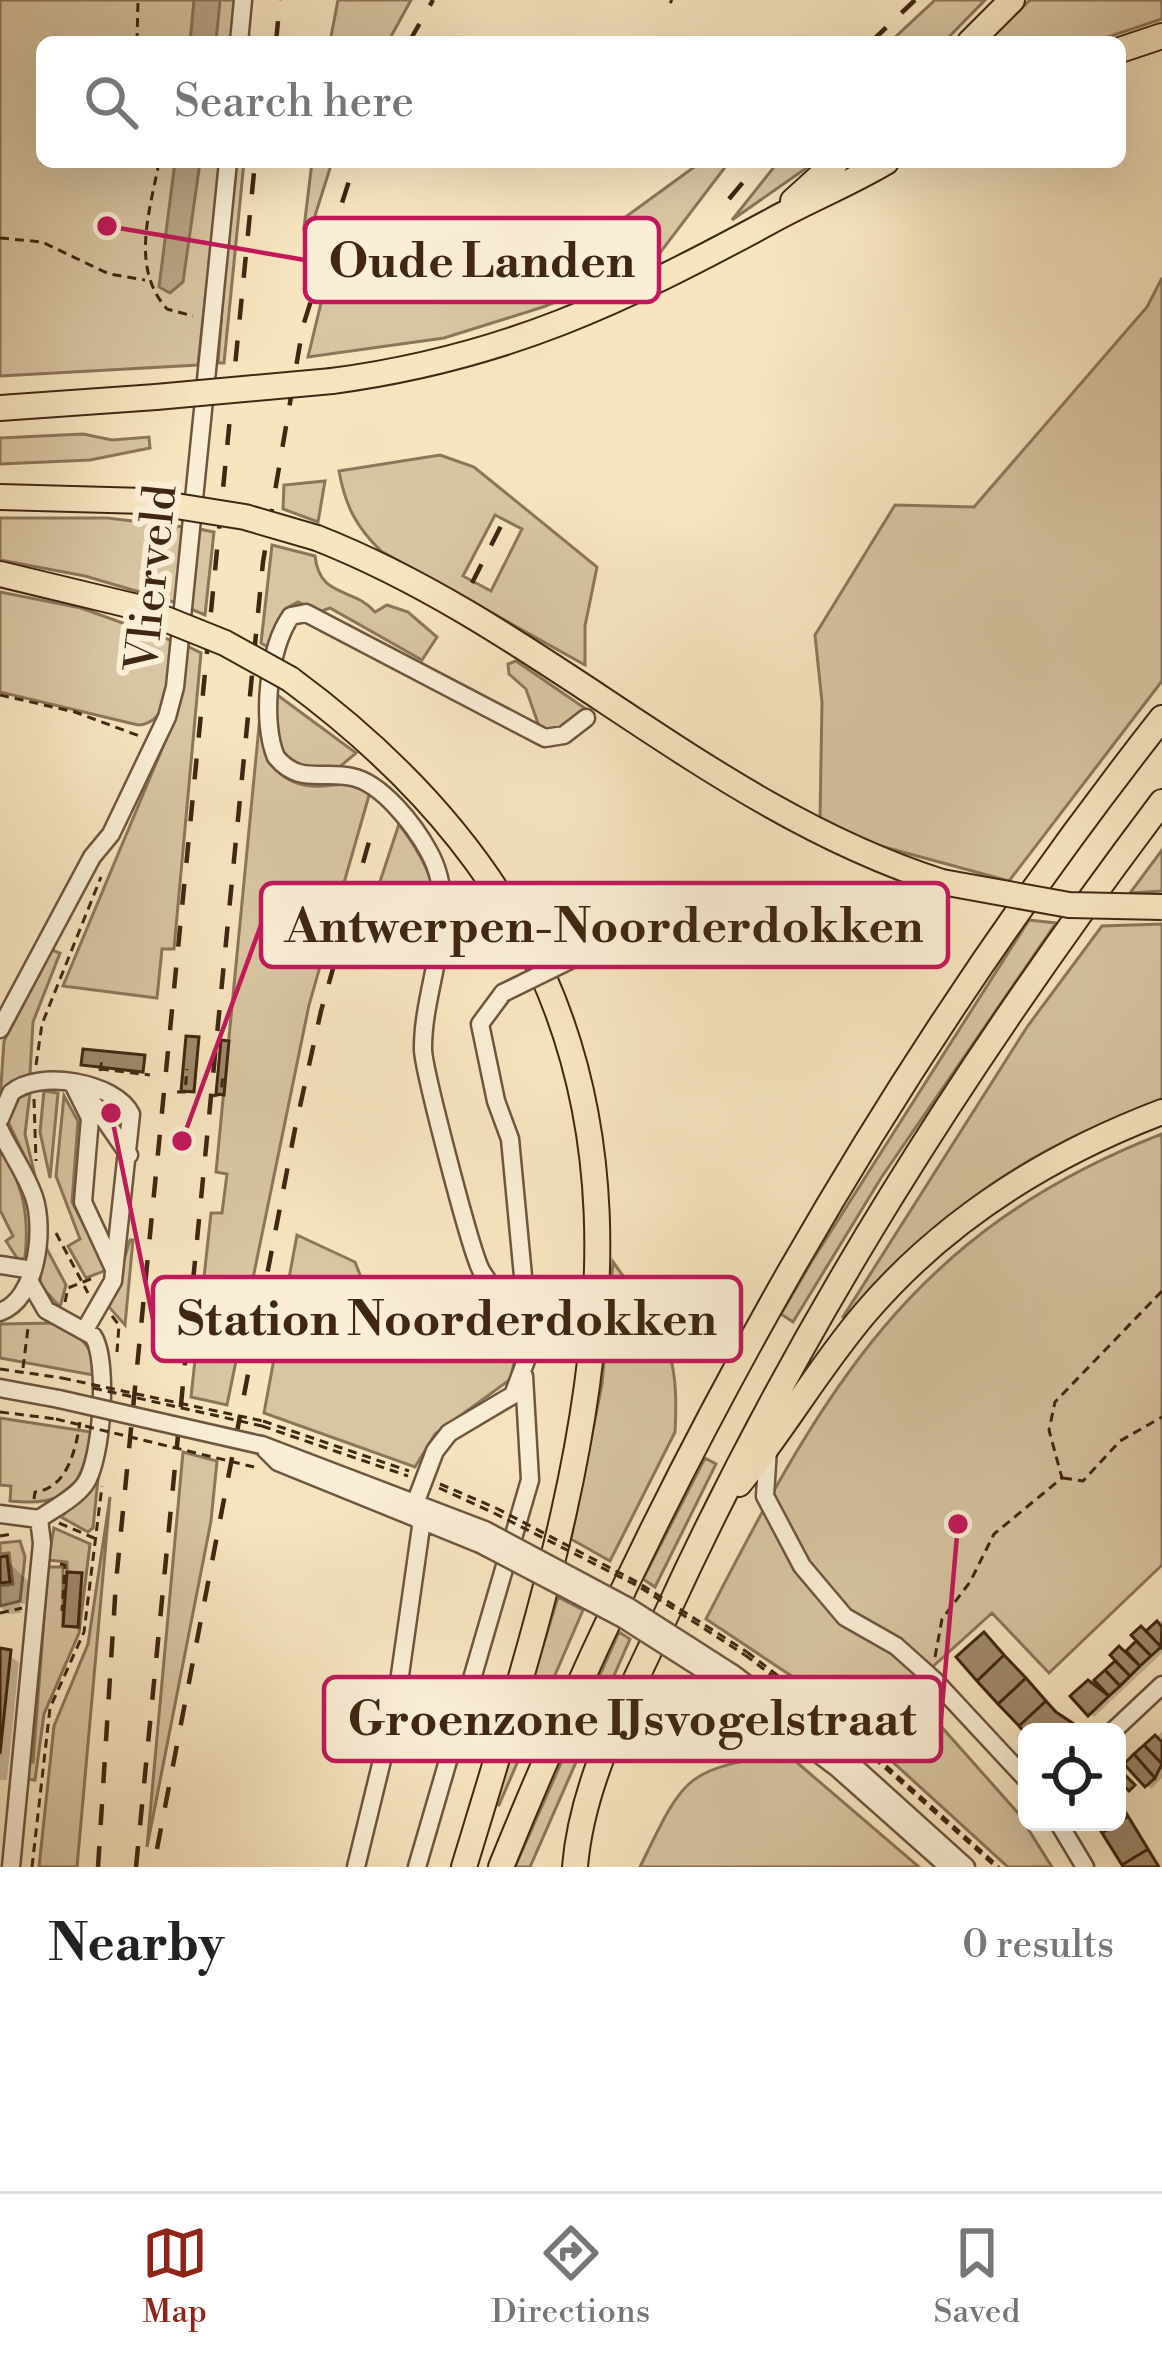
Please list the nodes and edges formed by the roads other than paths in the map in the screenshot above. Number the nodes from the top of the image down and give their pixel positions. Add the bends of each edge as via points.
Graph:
1 (243, 0) edge
2 (1012, 0) edge
3 (240, 36) edge
4 (976, 36) edge
5 (1162, 36) edge
6 (1126, 48) edge
7 (227, 168) edge
8 (829, 168) edge
9 (874, 168) edge
10 (773, 220) junction
11 (0, 408) edge
12 (0, 497) edge
13 (0, 574) edge
14 (586, 718) dead end
15 (1162, 718) edge
16 (1162, 802) edge
17 (700, 900) dead end
18 (1162, 907) edge
19 (0, 1029) edge
20 (74, 1085) junction
21 (1162, 1112) edge
22 (0, 1119) edge
23 (0, 1130) edge
24 (0, 1245) edge
25 (5, 1265) edge
26 (115, 1270) junction
27 (32, 1277) junction
28 (0, 1312) edge
29 (86, 1328) junction
30 (530, 1350) junction
31 (524, 1375) junction
32 (0, 1388) edge
33 (768, 1448) junction
34 (416, 1508) junction
35 (0, 1514) edge
36 (710, 1518) junction
37 (36, 1519) junction
38 (489, 1524) junction
39 (1162, 1685) edge
40 (1122, 1723) edge
41 (1018, 1770) edge
42 (1063, 1831) edge
43 (10, 1867) edge
44 (356, 1867) edge
45 (417, 1867) edge
46 (464, 1867) edge
47 (501, 1867) edge
48 (575, 1867) edge
49 (963, 1867) edge
50 (1085, 1867) edge

1 - 3 street
2 - 4 highway
5 - 6 highway
7 - 19 street, Vlierveld via 175,687 111,834
8 - 10 highway
9 - 10 highway
10 - 11 highway, bridge via 635,295 442,361 332,381
12 - 18 highway, bridge via 146,501 317,538 444,596 804,825 942,882 1069,905
13 - 46 highway, bridge via 134,606 290,679 378,748 478,861 556,1008 595,1160 599,1284 583,1415 527,1652
14 - 30 street via 545,738 306,613 291,616 280,635 270,716 276,758 304,777 346,775 374,786 419,838 442,885 423,1054 480,1270 509,1304
15 - 47 highway via 1016,916 820,1220 635,1565
16 - 36 highway via 877,1215
17 - 30 street, bridge via 503,993 480,1024 514,1161
20 - 22 street via 35,1081 11,1093
20 - 26 street via 90,1118 83,1202
20 - 26 street via 125,1102 133,1125
21 - 33 highway via 1036,1171 948,1233 867,1311
23 - 27 street via 36,1200
24 - 25 street
25 - 27 street
26 - 29 street
27 - 28 street via 17,1303
27 - 29 street via 46,1310
29 - 37 street via 103,1367 93,1466 79,1490
30 - 31 street
31 - 34 street via 512,1395 442,1440
31 - 45 street via 530,1480
32 - 34 street, bridge via 61,1387 261,1445
33 - 36 highway
33 - 41 street via 765,1496 802,1565 845,1617 896,1646
34 - 38 street
34 - 44 street via 422,1527 397,1703
35 - 37 street
36 - 48 highway via 579,1820
37 - 43 street via 40,1562
38 - 49 street, bridge via 732,1673 844,1756
38 - 49 street, bridge via 571,1590 691,1661 836,1767 944,1863
39 - 40 street
42 - 50 street

